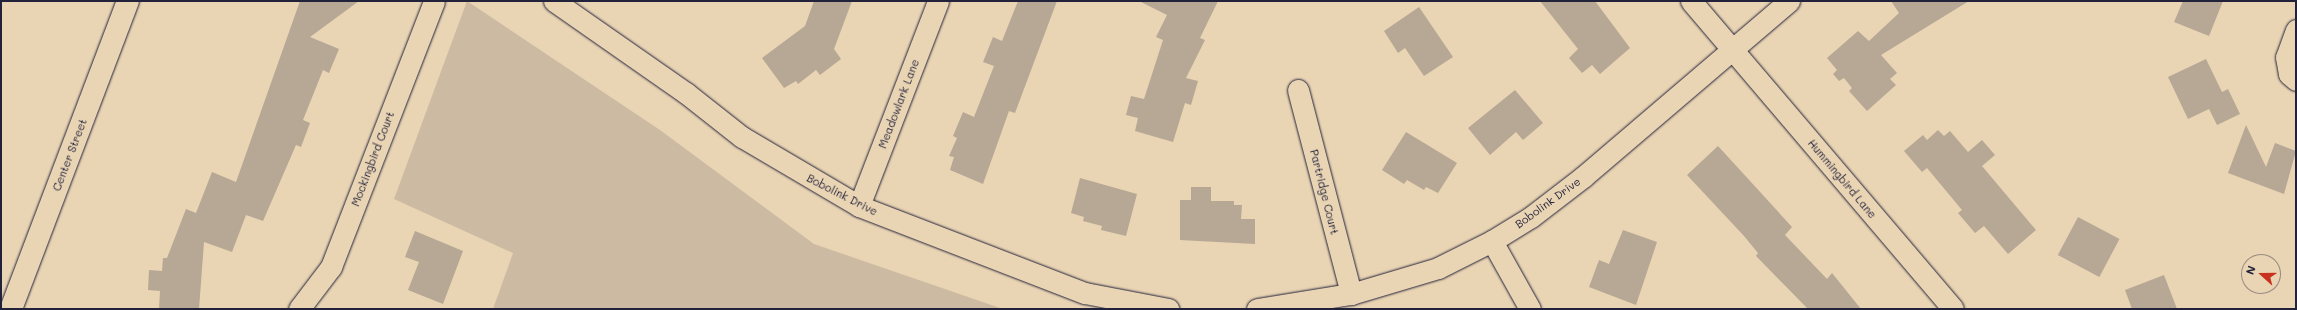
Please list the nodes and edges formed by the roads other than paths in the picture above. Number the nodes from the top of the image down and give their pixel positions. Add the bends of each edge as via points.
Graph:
1 (128, 1) edge
2 (434, 1) edge
3 (938, 1) edge
4 (1691, 1) edge
5 (1789, 1) edge
6 (556, 2) edge
7 (2296, 30) edge
8 (1732, 50) junction
9 (2296, 80) edge
10 (1298, 90) dead end
11 (859, 206) junction
12 (1492, 241) junction
13 (1351, 294) junction
14 (12, 309) edge
15 (299, 309) edge
16 (1168, 309) edge
17 (1257, 309) edge
18 (1530, 309) edge
19 (1952, 309) edge

1 - 14 street, Center Street
2 - 15 street, Mockingbird Court via 331,267
3 - 11 street, Meadowlark Lane
4 - 8 street
5 - 8 street, Bobolink Drive
6 - 11 street, Bobolink Drive via 686,93 742,137
7 - 9 street via 2286,58 2289,74
8 - 12 street, Bobolink Drive via 1583,177 1532,217
8 - 19 street, Hummingbird Lane
10 - 13 street, Partridge Court
11 - 16 street, Bobolink Drive via 1085,294
12 - 13 street, Bobolink Drive via 1438,268
12 - 18 street
13 - 17 street, Bobolink Drive

